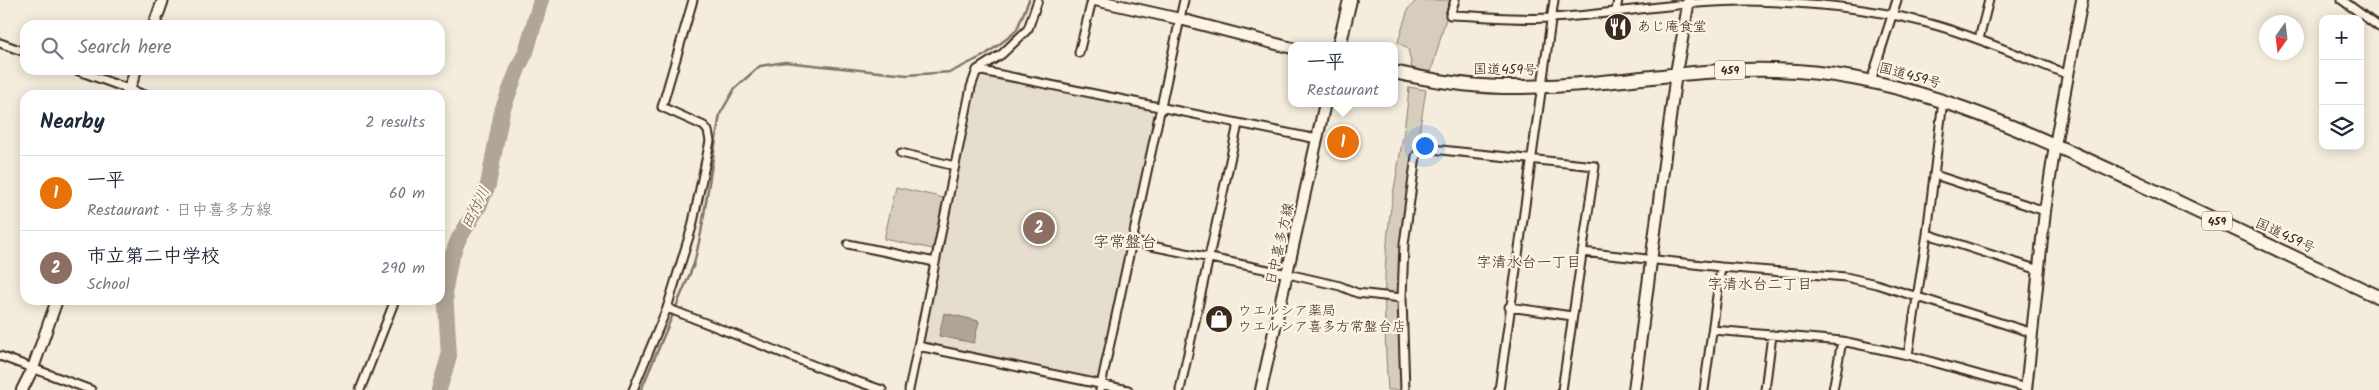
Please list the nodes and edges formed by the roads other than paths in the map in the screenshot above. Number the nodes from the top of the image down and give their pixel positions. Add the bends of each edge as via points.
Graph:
1 (163, 0) edge
2 (693, 0) edge
3 (1038, 0) edge
4 (1093, 0) edge
5 (1184, 0) edge
6 (1350, 0) edge
7 (1455, 0) edge
8 (1554, 0) edge
9 (1618, 0) edge
10 (1897, 0) edge
11 (1988, 0) edge
12 (2082, 0) edge
13 (2342, 0) edge
14 (1689, 1) edge
15 (1764, 1) edge
16 (1834, 3) edge
17 (1616, 11) junction
18 (1892, 15) junction
19 (1551, 18) junction
20 (1180, 19) junction
21 (156, 20) edge
22 (2379, 26) edge
23 (1978, 39) junction
24 (1340, 42) edge
25 (0, 43) edge
26 (1288, 47) edge
27 (20, 50) edge
28 (1079, 53) dead end
29 (977, 70) junction
30 (1398, 73) edge
31 (1676, 74) junction
32 (88, 75) edge
33 (134, 75) edge
34 (2069, 75) junction
35 (1871, 81) junction
36 (1541, 86) junction
37 (123, 90) edge
38 (129, 90) edge
39 (1943, 100) junction
40 (1325, 107) edge
41 (1162, 108) junction
42 (1238, 124) junction
43 (1317, 139) junction
44 (2055, 145) junction
45 (901, 153) dead end
46 (1531, 159) junction
47 (955, 166) junction
48 (1935, 175) junction
49 (2045, 211) junction
50 (1927, 234) junction
51 (1132, 242) junction
52 (848, 244) dead end
53 (1582, 252) junction
54 (1208, 258) junction
55 (1651, 260) junction
56 (935, 262) junction
57 (1721, 267) junction
58 (2039, 270) junction
59 (1288, 274) junction
60 (1917, 297) junction
61 (2379, 297) edge
62 (1402, 298) junction
63 (55, 305) edge
64 (394, 305) edge
65 (1509, 307) junction
66 (667, 308) junction
67 (1572, 316) junction
68 (1713, 330) junction
69 (2033, 333) junction
70 (1772, 335) junction
71 (1842, 341) junction
72 (918, 346) junction
73 (1908, 355) junction
74 (0, 356) edge
75 (33, 368) junction
76 (1101, 388) edge
77 (877, 389) edge
78 (2026, 389) edge
79 (22, 390) edge
80 (91, 390) edge
81 (360, 390) edge
82 (633, 390) edge
83 (910, 390) edge
84 (1128, 390) edge
85 (1180, 390) edge
86 (1261, 390) edge
87 (1405, 390) edge
88 (1499, 390) edge
89 (1562, 390) edge
90 (1634, 390) edge
91 (1704, 390) edge
92 (1765, 390) edge
93 (1833, 390) edge

1 - 21 street
2 - 66 street via 662,107 704,126 710,141 692,227
3 - 29 street via 1028,29 1002,54
4 - 20 street
4 - 28 street
5 - 20 street
6 - 24 highway
7 - 19 street via 1450,15
8 - 19 street
9 - 17 street
10 - 18 street
11 - 23 street
12 - 34 street
13 - 22 street
14 - 15 street
14 - 17 street
14 - 31 street
15 - 16 street
16 - 18 street
17 - 19 street
18 - 23 street
18 - 35 street
19 - 36 street
20 - 26 street
20 - 41 street
23 - 34 street
25 - 27 street
29 - 41 street
29 - 47 street
30 - 36 highway, 国道459号 / 459 via 1462,84
31 - 35 highway, 国道459号 / 459 via 1790,70
31 - 36 highway, 国道459号 / 459
31 - 55 street
32 - 37 street
33 - 38 street
34 - 44 street
35 - 39 highway, 国道459号 / 459
36 - 46 street
39 - 44 highway, 国道459号 / 459
39 - 48 street
40 - 43 street, 日中喜多方線
41 - 42 street
41 - 51 street
42 - 43 street
42 - 54 street
43 - 59 street, 日中喜多方線
44 - 49 street
44 - 61 highway, 国道459号 / 459
45 - 47 street
46 - 53 street via 1595,166
46 - 62 street via 1422,148 1416,156
46 - 65 street
47 - 56 street
48 - 49 street
48 - 50 street
49 - 58 street
50 - 58 street
50 - 60 street
51 - 54 street
51 - 76 street
52 - 56 street
53 - 55 street
53 - 67 street
54 - 59 street
54 - 85 street
55 - 57 street
55 - 90 street
56 - 72 street
57 - 60 street via 1846,277
57 - 68 street
58 - 69 street
59 - 62 street via 1357,293
59 - 86 street, 日中喜多方線
60 - 69 street
60 - 73 street
62 - 87 street
63 - 75 street
64 - 81 street
65 - 67 street
65 - 88 street
66 - 77 street
66 - 82 street
67 - 89 street
68 - 70 street
68 - 91 street
69 - 78 street
70 - 71 street
70 - 92 street
71 - 73 street
71 - 93 street
72 - 76 street
72 - 83 street
73 - 78 street
74 - 75 street
75 - 79 street
75 - 80 street
76 - 84 street

